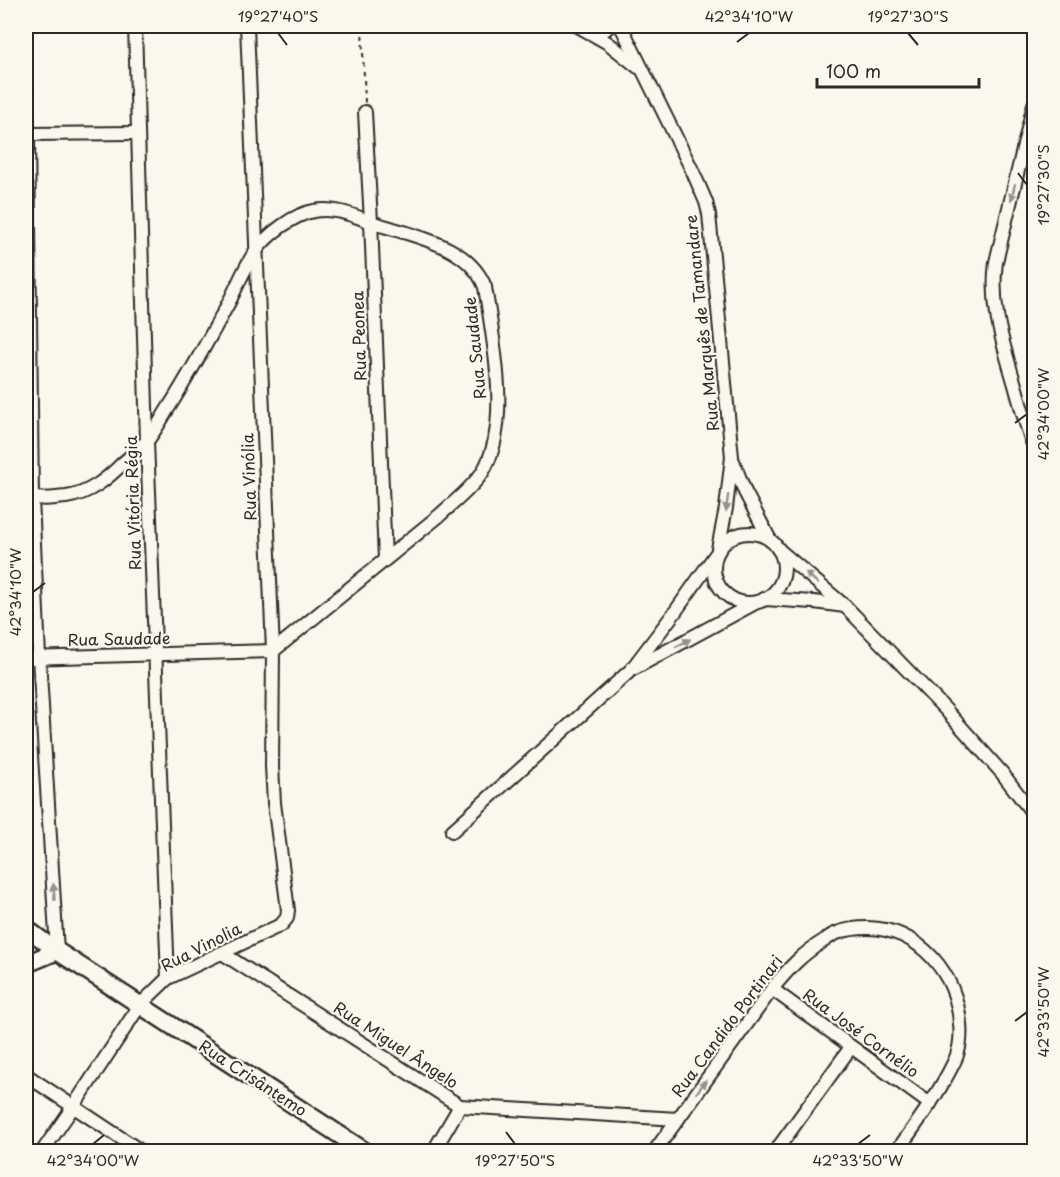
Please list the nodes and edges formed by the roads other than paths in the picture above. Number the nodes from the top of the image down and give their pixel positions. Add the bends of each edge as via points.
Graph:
1 (135, 26) edge
2 (247, 26) edge
3 (578, 26) edge
4 (609, 26) edge
5 (621, 26) edge
6 (598, 36) junction
7 (643, 71) junction
8 (26, 88) edge
9 (365, 111) road end
10 (1034, 114) edge
11 (137, 133) junction
12 (28, 134) junction
13 (371, 222) junction
14 (256, 251) junction
15 (147, 441) junction
16 (1035, 447) edge
17 (732, 457) junction
18 (29, 497) edge
19 (774, 544) junction
20 (717, 552) junction
21 (385, 559) junction
22 (762, 600) junction
23 (846, 607) junction
24 (273, 651) junction
25 (155, 655) junction
26 (39, 657) junction
27 (26, 658) edge
28 (631, 670) junction
29 (1035, 816) edge
30 (452, 831) dead end
31 (281, 925) joint
32 (26, 928) edge
33 (57, 951) junction
34 (222, 953) junction
35 (26, 964) edge
36 (168, 978) junction
37 (772, 989) junction
38 (140, 1005) junction
39 (851, 1047) junction
40 (26, 1075) edge
41 (930, 1104) junction
42 (460, 1106) junction
43 (73, 1107) junction
44 (678, 1119) junction
45 (42, 1152) edge
46 (142, 1152) edge
47 (366, 1152) edge
48 (433, 1152) edge
49 (654, 1152) edge
50 (774, 1152) edge
51 (896, 1152) edge

1 - 11 street, Rua Vitória Régia
2 - 14 street, Rua Vinólia
3 - 6 street
4 - 6 street
5 - 7 street, Rua Marquês de Tamandare
6 - 7 street
7 - 17 street, Rua Marquês de Tamandare via 693,172 709,214
8 - 12 street
9 - 13 street, Rua Peonea
10 -> 16 street via 996,262 994,300
11 - 12 street
11 - 15 street, Rua Vitória Régia
12 - 18 street
13 - 14 street, Rua Saudade via 336,211 312,211 289,221
13 - 21 street, Rua Peonea
13 - 21 street, Rua Saudade via 446,247 476,270 485,287 498,397 494,442 482,472 440,515
14 - 15 street, Rua Saudade via 202,353
14 - 24 street, Rua Vinólia
15 - 18 street, Rua Saudade via 92,488 73,496
15 - 25 street, Rua Vitória Régia
17 - 19 street, Rua Marquês de Tamandare via 745,492
17 -> 20 street, Rua Marquês de Tamandare
18 - 26 street
19 - 20 street via 761,535 742,533 724,542
19 - 22 street via 784,565 781,582
23 -> 19 street, Rua Marquês de Tamandare
20 - 22 street via 715,577 727,596 748,603
20 - 28 street, Rua Marquês de Tamandare
21 - 24 street, Rua Saudade
22 - 23 street
28 -> 22 street, Rua Marquês de Tamandare
23 - 29 street, Rua Marquês de Tamandare via 974,739
24 - 25 street, Rua Saudade
24 - 31 street, Rua Vinólia via 274,803 288,910
25 - 26 street, Rua Saudade
25 - 36 street, Rua Vitória Régia
26 - 27 street, Rua Saudade
33 -> 26 street
28 - 30 street, Rua Marquês de Tamandare
31 - 34 street, Rua Vinolia
32 - 33 street
33 - 35 main road
33 - 38 main road, Rua Crisântemo
34 - 36 street, Rua Vinolia
34 - 42 street, Rua Miguel Ângelo
36 - 38 street, Rua Vinolia
37 - 39 street, Rua José Cornélio
37 - 41 street, Rua Candido Portinari via 811,948 837,933 876,928 918,944 948,978 959,1007 961,1033 957,1055
44 -> 37 street, Rua Candido Portinari
38 - 43 street, Rua Vinolia
38 - 47 main road, Rua Crisântemo
39 - 41 street, Rua José Cornélio
39 - 50 street
40 - 43 street
41 - 51 street, Rua Candido Portinari
42 - 44 street, Rua Miguel Ângelo
42 - 48 street
43 - 45 street, Rua Vinolia
43 - 46 street
44 - 49 street, Rua Candido Portinari

